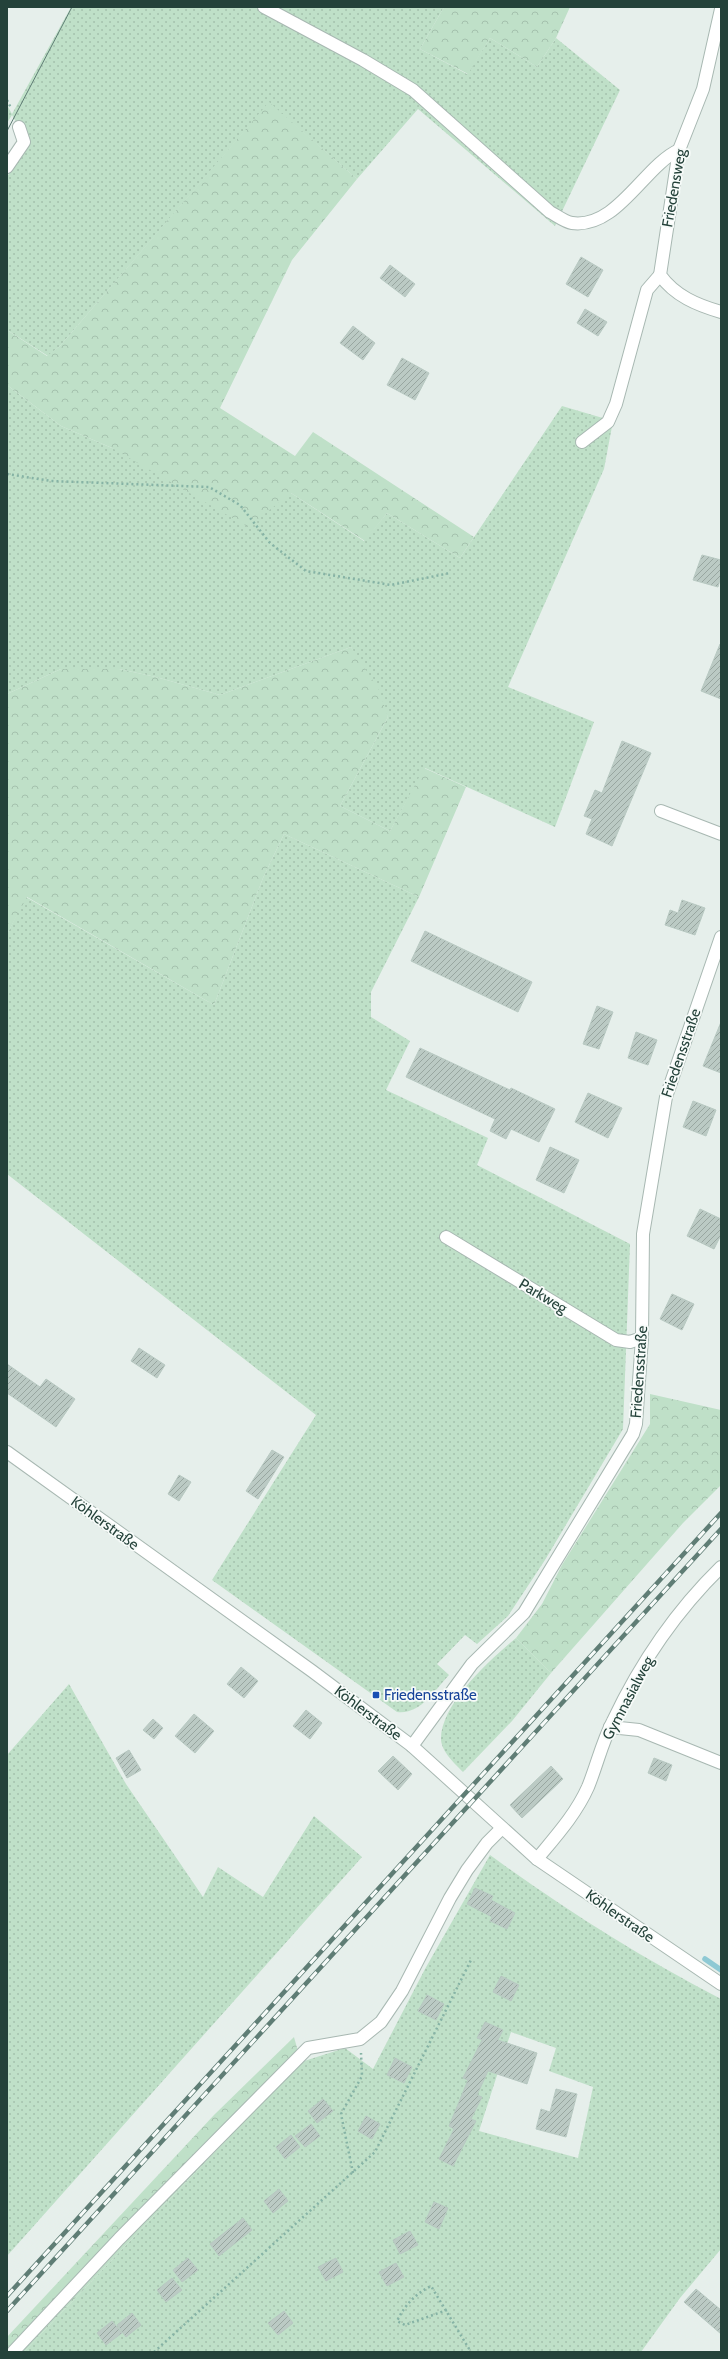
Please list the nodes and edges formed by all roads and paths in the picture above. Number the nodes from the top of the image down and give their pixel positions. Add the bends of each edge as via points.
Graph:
1 (264, 7) edge
2 (721, 9) edge
3 (7, 100) edge
4 (11, 108) dead end
5 (18, 127) dead end
6 (679, 150) junction
7 (7, 167) edge
8 (660, 275) junction
9 (721, 312) edge
10 (582, 442) dead end
11 (7, 474) edge
12 (450, 573) dead end
13 (662, 811) dead end
14 (721, 834) edge
15 (721, 937) edge
16 (446, 1237) dead end
17 (642, 1338) junction
18 (7, 1452) edge
19 (721, 1567) edge
20 (610, 1727) junction
21 (412, 1746) junction
22 (721, 1763) edge
23 (502, 1828) junction
24 (537, 1859) junction
25 (471, 1960) dead end
26 (721, 1984) edge
27 (360, 2039) junction
28 (353, 2173) junction
29 (447, 2310) junction
30 (14, 2352) edge
31 (154, 2352) edge
32 (471, 2352) edge

1 - 6 street via 413,90 550,212 571,223 587,222 602,217 671,154
2 - 6 street, Friedensweg via 703,89
3 - 4 path
5 - 7 street via 24,142
6 - 8 street, Friedensweg
8 - 9 street via 669,288 689,301
8 - 10 street via 647,290 614,410 608,422
11 - 12 path via 51,481 209,487 240,506 270,543 306,571 391,585
13 - 14 street
15 - 17 street, Friedensstraße via 666,1097 643,1234
16 - 17 street, Parkweg via 616,1340 630,1342
17 - 21 street, Friedensstraße via 636,1424 633,1434 524,1613 472,1664
18 - 21 street, Köhlerstraße
19 - 20 street, Gymnasialweg via 667,1629 638,1674
20 - 22 street via 638,1730
20 - 24 street, Gymnasialweg via 588,1787 578,1806
21 - 23 street, Köhlerstraße
23 - 24 street, Köhlerstraße
23 - 27 street via 487,1843 450,1898 402,1991 381,2022
24 - 26 street, Köhlerstraße
25 - 28 path via 375,2152
27 - 28 path via 362,2076 341,2114
27 - 30 street via 308,2048 119,2239
28 - 31 path
29 - 29 path via 431,2286 419,2292 397,2321 405,2325
29 - 32 path

